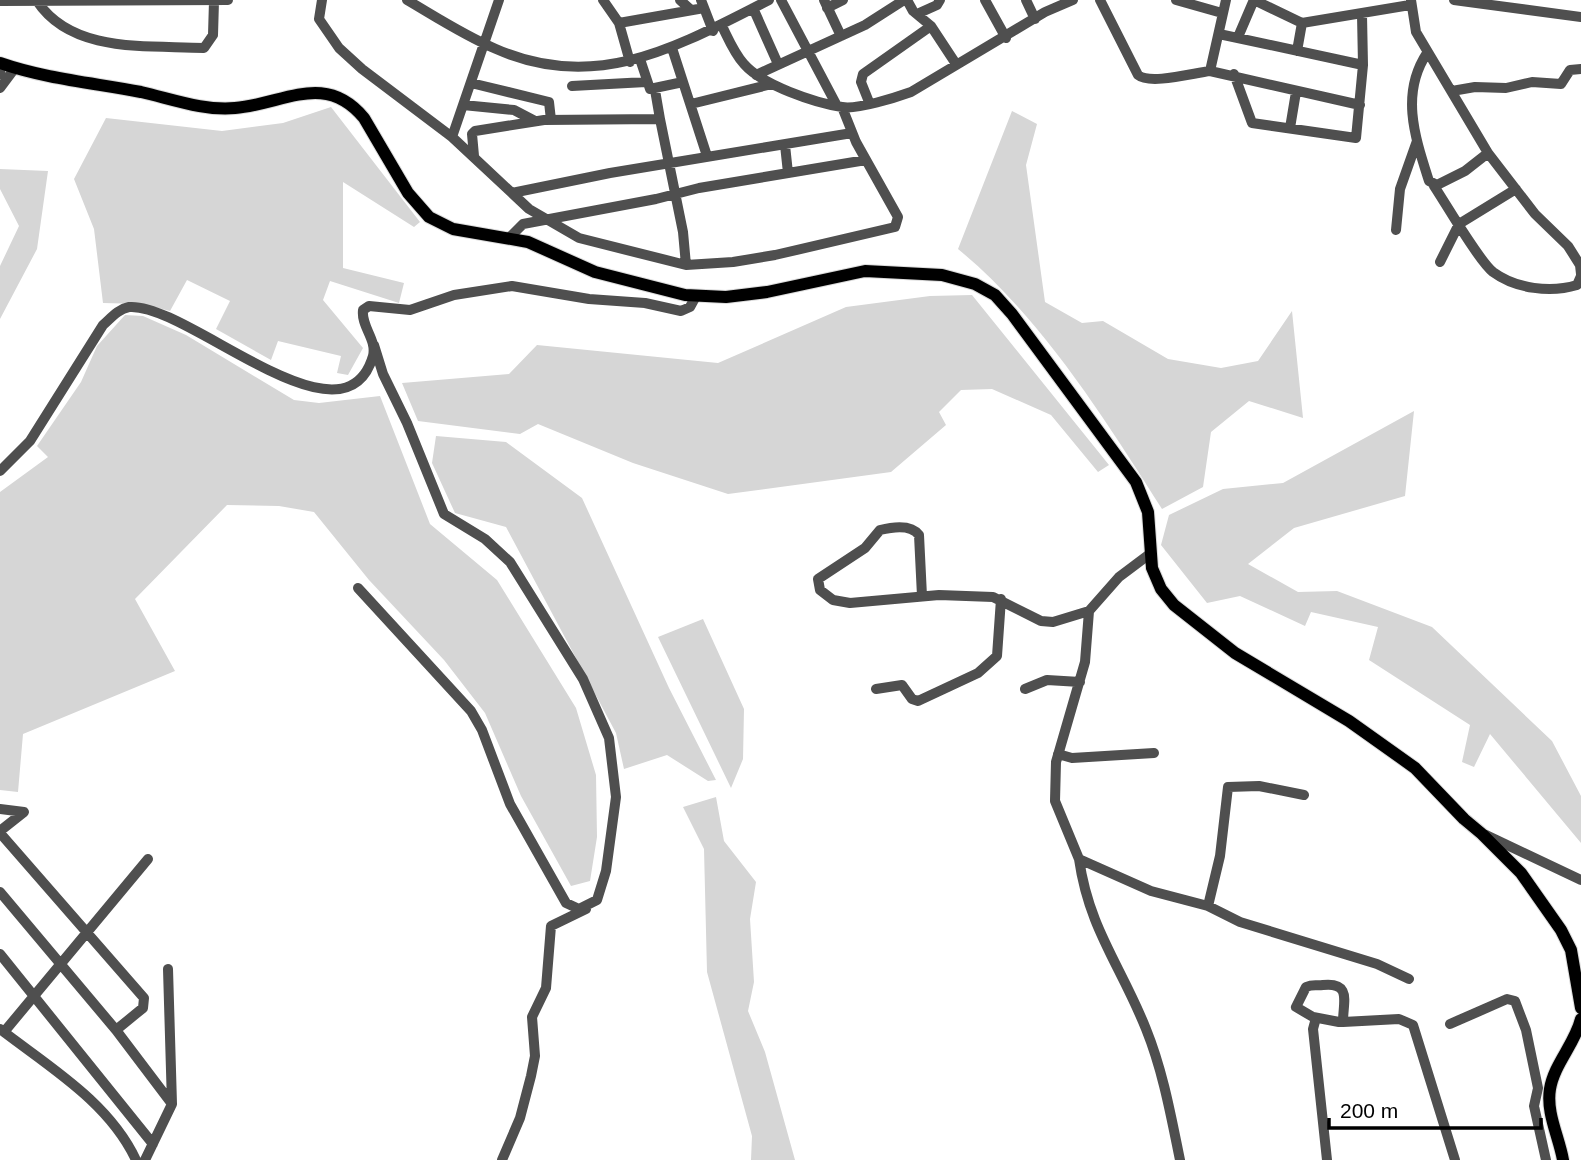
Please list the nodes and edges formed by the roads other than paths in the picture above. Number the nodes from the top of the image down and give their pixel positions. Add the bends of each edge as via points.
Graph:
1 (228, 0) edge
2 (321, 0) edge
3 (407, 0) edge
4 (499, 0) edge
5 (603, 0) edge
6 (680, 0) edge
7 (769, 0) edge
8 (781, 0) edge
9 (843, 0) edge
10 (905, 0) edge
11 (940, 0) edge
12 (985, 0) edge
13 (1026, 0) edge
14 (1071, 0) edge
15 (1100, 0) edge
16 (1176, 0) edge
17 (1226, 0) edge
18 (1454, 0) edge
19 (0, 1) edge
20 (37, 1) edge
21 (63, 1) edge
22 (139, 1) edge
23 (214, 1) edge
24 (1253, 1) edge
25 (1410, 2) edge
26 (703, 4) edge
27 (826, 4) edge
28 (754, 5) edge
29 (691, 10) junction
30 (1222, 13) junction
31 (918, 15) junction
32 (1362, 15) junction
33 (1581, 17) edge
34 (1035, 19) junction
35 (620, 23) junction
36 (1302, 23) junction
37 (931, 26) junction
38 (718, 28) junction
39 (1219, 34) junction
40 (841, 36) junction
41 (1238, 37) junction
42 (1006, 38) junction
43 (486, 44) junction
44 (672, 48) junction
45 (809, 50) junction
46 (1297, 51) junction
47 (1427, 53) junction
48 (635, 61) junction
49 (778, 64) junction
50 (956, 64) junction
51 (1363, 65) junction
52 (0, 66) edge
53 (15, 68) junction
54 (1581, 69) edge
55 (1210, 71) junction
56 (1234, 74) junction
57 (756, 75) junction
58 (646, 82) junction
59 (683, 82) junction
60 (471, 83) junction
61 (772, 84) junction
62 (572, 86) dead end
63 (0, 88) edge
64 (654, 90) junction
65 (1296, 92) junction
66 (1452, 92) junction
67 (869, 102) junction
68 (691, 104) junction
69 (463, 105) junction
70 (1360, 105) junction
71 (839, 106) junction
72 (660, 119) junction
73 (551, 120) junction
74 (535, 121) junction
75 (1290, 128) junction
76 (852, 133) junction
77 (452, 137) junction
78 (1417, 141) junction
79 (785, 145) junction
80 (1488, 153) junction
81 (474, 156) junction
82 (707, 156) junction
83 (866, 160) junction
84 (668, 162) junction
85 (788, 173) junction
86 (1434, 186) junction
87 (1516, 189) junction
88 (512, 193) junction
89 (674, 193) junction
90 (547, 220) junction
91 (1459, 223) junction
92 (1396, 230) dead end
93 (510, 237) junction
94 (1440, 262) dead end
95 (686, 265) junction
96 (1581, 275) edge
97 (696, 296) junction
98 (374, 345) junction
99 (0, 471) edge
100 (1151, 552) junction
101 (359, 588) dead end
102 (922, 596) junction
103 (1001, 599) junction
104 (1089, 611) junction
105 (1080, 682) junction
106 (876, 689) dead end
107 (1025, 689) dead end
108 (1154, 753) dead end
109 (1058, 754) junction
110 (1304, 795) dead end
111 (0, 809) edge
112 (0, 832) edge
113 (1482, 834) junction
114 (148, 859) dead end
115 (1079, 859) junction
116 (1581, 880) edge
117 (0, 892) edge
118 (586, 906) junction
119 (1208, 906) junction
120 (86, 934) junction
121 (0, 954) edge
122 (9, 965) junction
123 (60, 965) junction
124 (168, 969) dead end
125 (0, 973) edge
126 (1409, 979) dead end
127 (34, 995) junction
128 (1581, 1008) edge
129 (1316, 1018) junction
130 (1581, 1019) edge
131 (1343, 1022) junction
132 (1450, 1024) dead end
133 (2, 1030) edge
134 (116, 1030) junction
135 (114, 1094) junction
136 (1543, 1097) junction
137 (172, 1104) junction
138 (99, 1107) junction
139 (153, 1144) junction
140 (136, 1160) edge
141 (145, 1160) edge
142 (502, 1160) edge
143 (1180, 1160) edge
144 (1327, 1160) edge
145 (1455, 1160) edge
146 (1546, 1160) edge
147 (1563, 1160) edge

1 - 23 street
2 - 77 street via 319,19 339,48
3 - 43 street
4 - 43 street
5 - 35 street
6 - 29 street
7 - 28 street
8 - 45 street
9 - 27 street
10 - 31 street
10 - 40 street
11 - 31 street
12 - 42 street
13 - 34 street
14 - 34 street
15 - 55 street via 1141,78
16 - 30 street
17 - 30 street
18 - 33 street
19 - 20 street
20 - 21 street
20 - 23 street via 52,19 95,41 204,48 213,36
21 - 22 street
22 - 23 street
24 - 36 street
24 - 41 street
25 - 32 street
25 - 47 street via 1415,29
26 - 29 street
26 - 38 street
27 - 40 street
28 - 38 street
28 - 49 street
29 - 35 street
30 - 39 street
31 - 37 street
32 - 36 street
32 - 51 street
34 - 42 street
35 - 48 street
36 - 46 street
37 - 50 street
37 - 67 street via 863,74 861,82
38 - 44 street
38 - 57 street
39 - 41 street
39 - 55 street
40 - 45 street
41 - 46 street
42 - 50 street
43 - 48 street via 548,65 581,67
43 - 60 street
44 - 48 street
44 - 59 street
45 - 49 street
45 - 71 street
46 - 51 street
47 - 66 street
47 - 78 street via 1411,86
48 - 58 street
49 - 57 street
50 - 67 street via 911,92
51 - 70 street
52 - 53 main road
53 - 63 street
53 - 93 main road via 212,107 256,106 312,92 338,97 364,118 408,192 429,217 453,229
54 - 66 street via 1570,70 1561,84 1532,82
55 - 56 street
56 - 65 street
56 - 75 street via 1252,123
57 - 61 street
58 - 62 street
58 - 64 street
59 - 64 street
59 - 68 street
60 - 69 street
60 - 73 street via 549,103
61 - 68 street
61 - 71 street
64 - 72 street
65 - 70 street
65 - 75 street
66 - 80 street
67 - 71 street
68 - 82 street
69 - 74 street via 514,110
69 - 77 street
70 - 75 street via 1356,138
71 - 76 street
72 - 73 street
72 - 84 street
73 - 74 street
74 - 81 street via 475,131
76 - 79 street
76 - 83 street
77 - 81 street
78 - 86 street
78 - 92 street via 1400,189
79 - 82 street
79 - 85 street
80 - 86 street
80 - 87 street
81 - 88 street
82 - 84 street
83 - 85 street
83 - 95 street via 898,217 892,229 733,262
84 - 88 street
84 - 89 street
85 - 89 street
86 - 91 street
87 - 91 street
87 - 96 street via 1568,246
88 - 90 street
89 - 90 street
89 - 95 street
90 - 93 street via 519,226
90 - 95 street via 579,238
91 - 94 street
91 - 96 street via 1493,271 1504,276 1528,286 1559,290 1577,285
93 - 97 main road via 595,272
97 - 98 street via 690,307 681,311 512,286 454,295 410,310 369,306 362,318
97 - 100 main road via 747,296 878,270 950,277 989,291 1018,322 1136,482 1148,512
98 - 99 street via 370,363 355,380 340,389 319,391 293,383 185,323 126,307 103,326 30,441
98 - 118 street via 444,514 485,539 510,562 583,679 609,738 615,797 607,871 597,900
100 - 104 street via 1119,577
100 - 113 main road via 1161,589 1190,620 1235,653 1372,736 1415,768
101 - 118 street via 471,711 510,804 566,903 579,909
102 - 102 street via 919,534 905,527 880,530 864,548 818,579 820,590 840,602
102 - 103 street
103 - 104 street via 1047,622
103 - 106 street via 996,656 978,673 918,701 902,685
104 - 105 street
105 - 107 street via 1047,680
105 - 109 street
108 - 109 street via 1072,758
109 - 115 street via 1055,801
110 - 119 street via 1259,786 1228,787 1220,856
111 - 112 street via 24,812
112 - 120 street
113 - 116 street
113 - 128 main road via 1521,873 1561,930 1571,950
114 - 120 street
115 - 119 street via 1151,891
115 - 143 street via 1095,925 1156,1056
117 - 123 street
118 - 142 street via 581,914 551,926 546,988 532,1017 535,1056 531,1076
119 - 126 street via 1240,922 1377,964
120 - 123 street
120 - 134 street via 144,998 143,1008
121 - 122 street
122 - 125 street
122 - 127 street
123 - 127 street
123 - 134 street
124 - 137 street
127 - 133 street
127 - 135 street
129 - 131 street
129 - 131 street via 1298,1011 1296,1005 1307,985 1332,983 1344,995
129 - 144 street via 1313,1028
130 - 136 main road
131 - 145 street via 1403,1019 1415,1028
132 - 136 street via 1513,999
133 - 138 street
134 - 137 street
135 - 138 street
135 - 139 street
136 - 146 street via 1534,1106
136 - 147 main road
137 - 139 street
138 - 140 street via 118,1128
139 - 141 street

